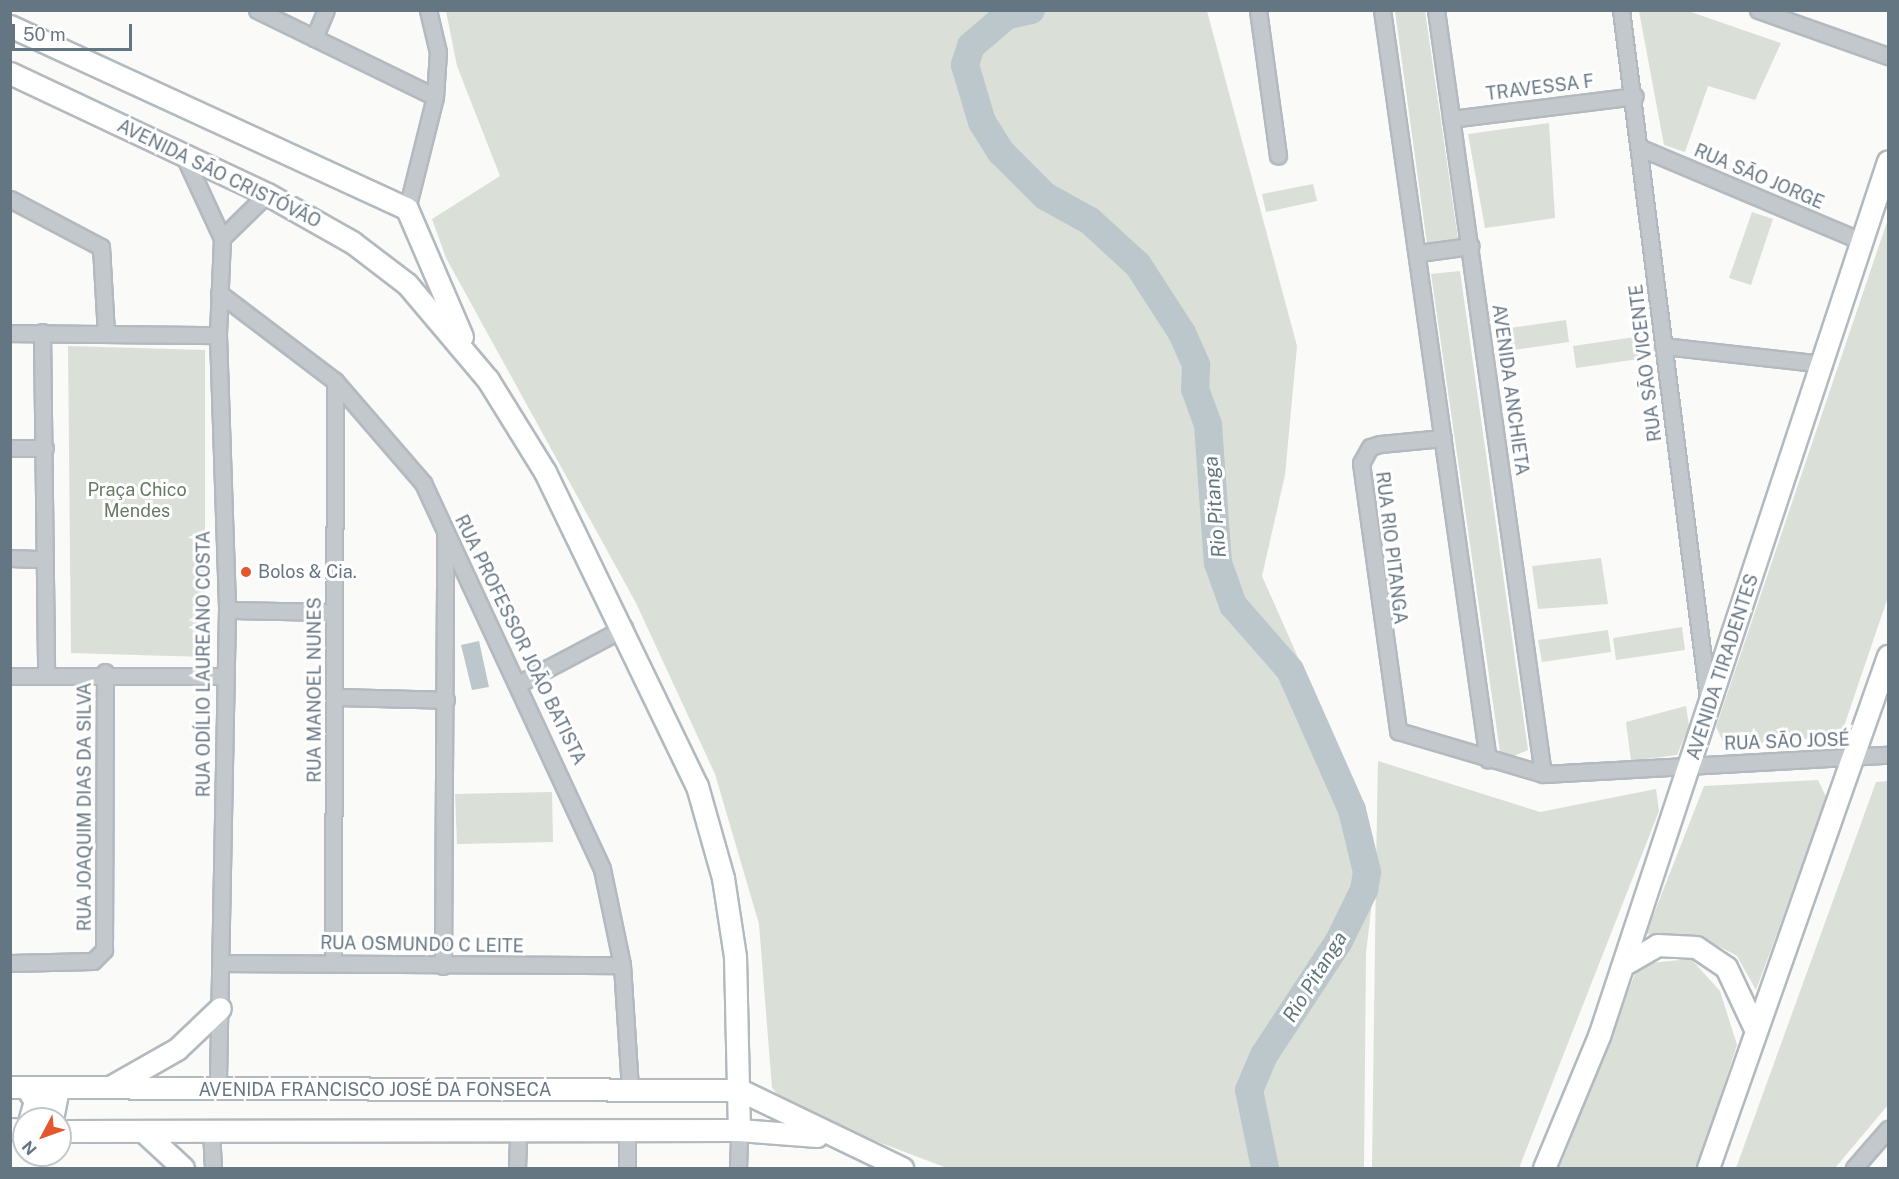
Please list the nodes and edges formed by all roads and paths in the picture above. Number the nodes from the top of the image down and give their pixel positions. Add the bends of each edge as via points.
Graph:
1 (257, 10) edge
2 (326, 10) edge
3 (428, 10) edge
4 (1258, 10) edge
5 (1382, 10) edge
6 (1436, 10) edge
7 (1621, 10) edge
8 (1758, 10) edge
9 (10, 26) edge
10 (314, 38) junction
11 (1888, 56) edge
12 (10, 73) edge
13 (1635, 96) junction
14 (435, 97) junction
15 (1451, 119) junction
16 (1641, 148) junction
17 (1278, 156) dead end
18 (185, 158) junction
19 (1888, 161) edge
20 (267, 194) junction
21 (10, 199) edge
22 (407, 209) junction
23 (222, 238) junction
24 (1861, 241) junction
25 (425, 246) junction
26 (1471, 246) junction
27 (1419, 253) junction
28 (407, 284) junction
29 (219, 293) junction
30 (42, 332) junction
31 (10, 333) edge
32 (106, 333) junction
33 (218, 335) junction
34 (465, 346) junction
35 (1663, 346) junction
36 (1824, 364) junction
37 (335, 381) junction
38 (1443, 438) junction
39 (10, 448) edge
40 (45, 448) junction
41 (445, 530) junction
42 (10, 558) edge
43 (44, 559) junction
44 (227, 610) junction
45 (334, 612) junction
46 (624, 628) junction
47 (1888, 656) edge
48 (105, 672) junction
49 (10, 676) edge
50 (46, 676) junction
51 (225, 676) junction
52 (520, 683) junction
53 (335, 697) junction
54 (446, 700) junction
55 (1710, 710) junction
56 (1396, 729) joint
57 (1888, 755) edge
58 (1852, 759) junction
59 (1488, 760) junction
60 (1691, 765) junction
61 (1544, 774) junction
62 (10, 963) edge
63 (222, 963) junction
64 (333, 963) junction
65 (622, 965) junction
66 (443, 966) junction
67 (1623, 966) junction
68 (220, 1008) junction
69 (1755, 1029) junction
70 (18, 1087) edge
71 (58, 1088) junction
72 (106, 1089) junction
73 (630, 1089) junction
74 (218, 1090) junction
75 (740, 1090) junction
76 (32, 1107) edge
77 (54, 1107) edge
78 (1888, 1129) edge
79 (211, 1130) junction
80 (739, 1130) junction
81 (72, 1131) edge
82 (144, 1132) junction
83 (518, 1132) junction
84 (627, 1132) junction
85 (827, 1137) junction
86 (183, 1168) edge
87 (213, 1168) edge
88 (517, 1168) edge
89 (627, 1168) edge
90 (738, 1168) edge
91 (902, 1168) edge
92 (1544, 1168) edge
93 (1708, 1168) edge
94 (1854, 1168) edge

1 - 10 street
2 - 10 street
3 - 14 street via 438,52
4 - 17 street
5 - 27 street
6 - 15 street, AVENIDA ANCHIETA
7 - 13 street, RUA SÃO VICENTE
8 - 11 street
9 - 22 street
10 - 14 street
12 - 18 street, AVENIDA SÃO CRISTÓVÃO
13 - 15 street, TRAVESSA F
13 - 16 street, RUA SÃO VICENTE
14 - 22 street
15 - 26 street, AVENIDA ANCHIETA
16 - 24 street, RUA SÃO JORGE
16 - 35 street, RUA SÃO VICENTE
18 - 20 street, AVENIDA SÃO CRISTÓVÃO
18 - 23 street
19 - 24 street, AVENIDA TIRADENTES
20 - 23 street
20 - 28 street, AVENIDA SÃO CRISTÓVÃO via 352,242
21 - 32 street via 101,248
22 - 25 street
23 - 29 street, RUA ODÍLIO LAUREANO COSTA
24 - 36 street, AVENIDA TIRADENTES
25 - 28 street via 421,277
25 - 34 street
26 - 27 street
26 - 61 street, AVENIDA ANCHIETA
27 - 38 street
28 - 34 street, AVENIDA SÃO CRISTÓVÃO
29 - 33 street, RUA ODÍLIO LAUREANO COSTA
29 - 37 street, RUA PROFESSOR JOÃO BATISTA
30 - 31 street
30 - 32 street
30 - 40 street
32 - 33 street
33 - 44 street, RUA ODÍLIO LAUREANO COSTA
34 - 46 street via 545,472
35 - 36 street
35 - 55 street, RUA SÃO VICENTE
36 - 55 street, AVENIDA TIRADENTES
37 - 41 street, RUA PROFESSOR JOÃO BATISTA via 410,462
37 - 45 street, RUA MANOEL NUNES
38 - 56 street, RUA RIO PITANGA via 1370,447 1361,463
38 - 59 street
39 - 40 street
40 - 43 street
41 - 52 street, RUA PROFESSOR JOÃO BATISTA
41 - 54 street
42 - 43 street
43 - 50 street
44 - 45 street
44 - 51 street, RUA ODÍLIO LAUREANO COSTA
45 - 53 street, RUA MANOEL NUNES
46 - 52 street
46 - 75 street via 693,775 716,850 735,956
47 - 58 street
48 - 50 street
48 - 51 street
48 - 62 street, RUA JOAQUIM DIAS DA SILVA via 104,950 93,961
49 - 50 street
51 - 63 street, RUA ODÍLIO LAUREANO COSTA
52 - 65 street, RUA PROFESSOR JOÃO BATISTA via 602,869
53 - 54 street
53 - 64 street, RUA MANOEL NUNES
54 - 66 street
55 - 60 street, AVENIDA TIRADENTES
56 - 59 street, RUA SÃO JOSÉ
57 - 58 street, RUA SÃO JOSÉ
58 - 60 street, RUA SÃO JOSÉ
58 - 69 street
59 - 61 street, RUA SÃO JOSÉ
60 - 61 street, RUA SÃO JOSÉ
60 - 67 street, AVENIDA TIRADENTES
63 - 64 street, RUA OSMUNDO C LEITE
63 - 68 street, RUA ODÍLIO LAUREANO COSTA
64 - 66 street, RUA OSMUNDO C LEITE
65 - 66 street, RUA OSMUNDO C LEITE
65 - 73 street, RUA PROFESSOR JOÃO BATISTA
67 - 69 street via 1658,945 1696,946 1726,967
67 - 92 street, AVENIDA TIRADENTES
68 - 72 street via 177,1049
68 - 74 street, RUA ODÍLIO LAUREANO COSTA
69 - 93 street
70 - 71 street, AVENIDA FRANCISCO JOSÉ DA FONSECA
70 - 76 street via 35,1101
71 - 72 street, AVENIDA FRANCISCO JOSÉ DA FONSECA
71 - 77 street
72 - 74 street, AVENIDA FRANCISCO JOSÉ DA FONSECA
73 - 74 street, AVENIDA FRANCISCO JOSÉ DA FONSECA
73 - 75 street, AVENIDA FRANCISCO JOSÉ DA FONSECA
75 - 80 street
75 - 85 street
78 - 94 street
79 - 82 street
79 - 83 street
79 - 87 street
80 - 84 street
80 - 85 street
80 - 90 street
81 - 82 street
82 - 86 street
83 - 84 street
83 - 88 street
84 - 89 street
85 - 91 street

